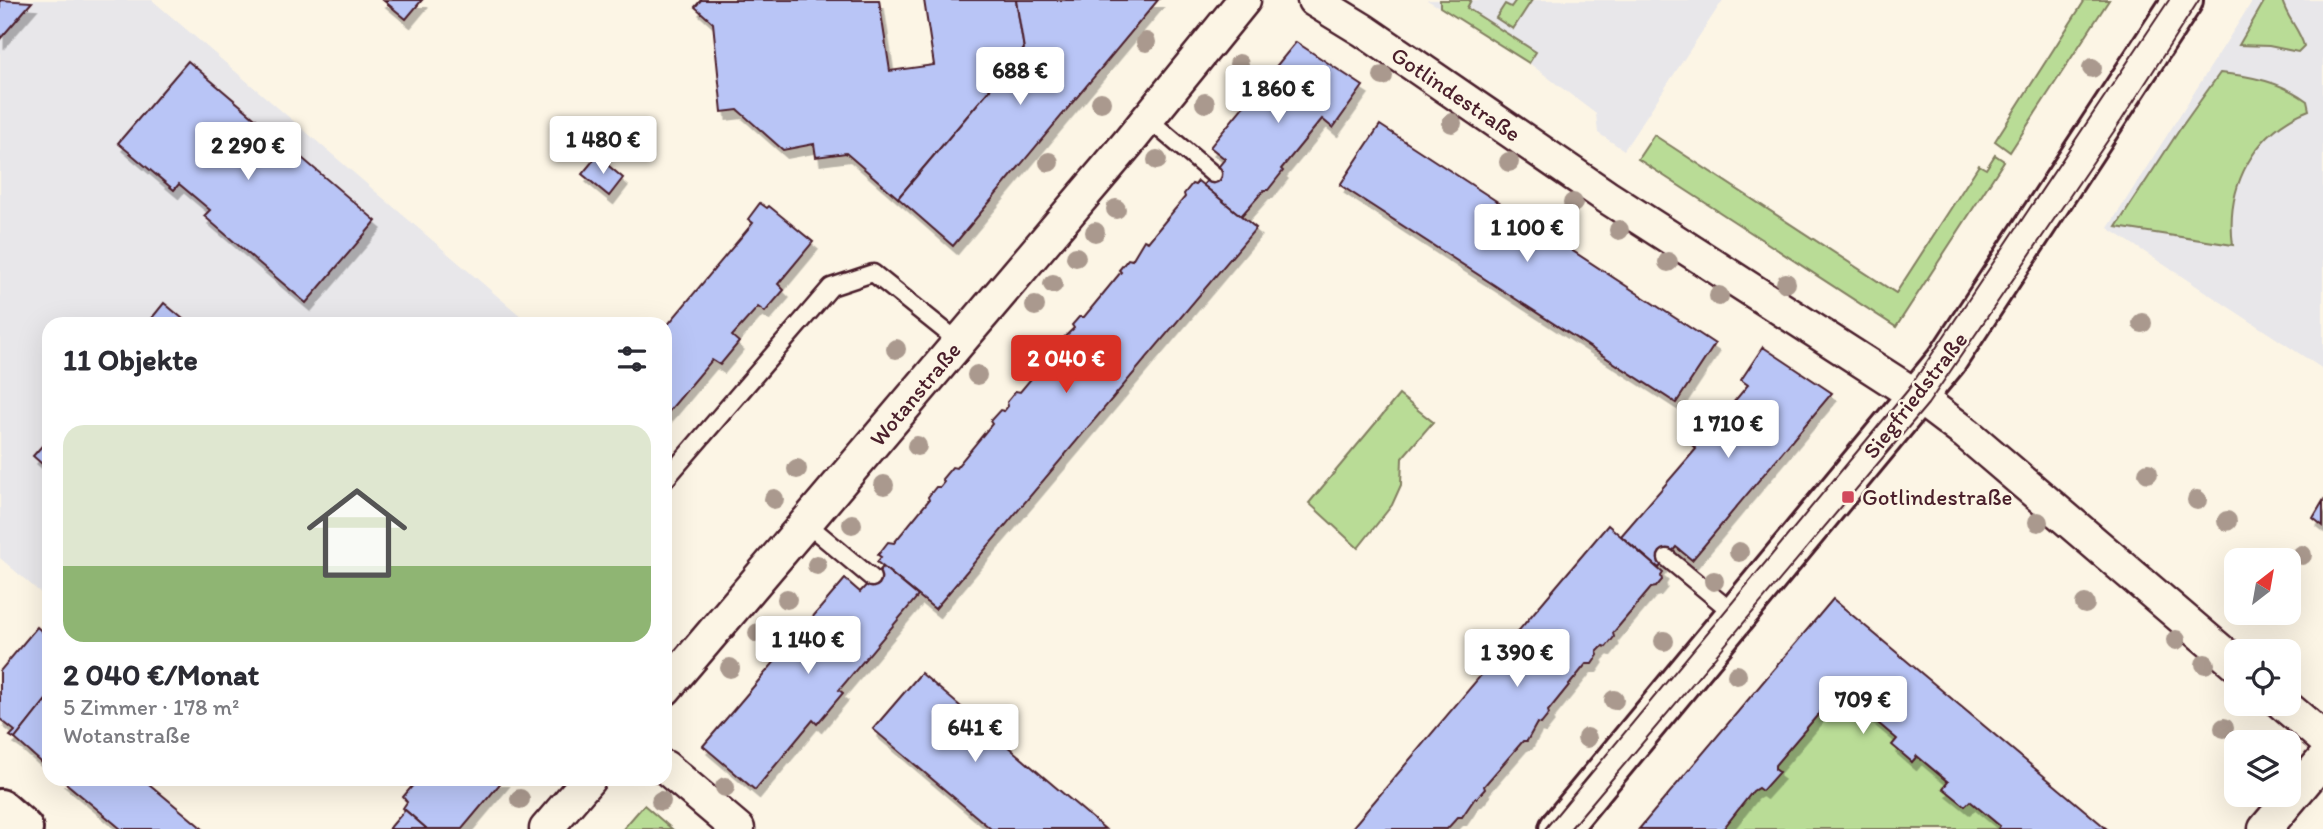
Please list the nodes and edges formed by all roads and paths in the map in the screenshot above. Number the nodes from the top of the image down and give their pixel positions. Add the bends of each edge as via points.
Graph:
1 (1244, 0) edge
2 (1314, 0) edge
3 (2178, 2) edge
4 (1148, 119) junction
5 (1213, 174) dead end
6 (959, 342) junction
7 (1918, 397) junction
8 (672, 472) edge
9 (806, 523) junction
10 (1667, 558) dead end
11 (872, 578) dead end
12 (1737, 616) junction
13 (2224, 654) edge
14 (672, 681) edge
15 (2297, 716) edge
16 (2323, 738) edge
17 (2323, 760) edge
18 (672, 773) edge
19 (583, 786) edge
20 (0, 809) edge
21 (23, 829) edge
22 (546, 829) edge
23 (738, 829) edge
24 (1559, 829) edge
25 (2265, 829) edge

1 - 4 street, Wotanstraße
2 - 7 street, Gotlindestraße via 1607,197
3 - 7 street, Siegfriedstraße via 1947,360
4 - 5 lane
4 - 6 street, Wotanstraße
6 - 8 lane via 873,273 831,287
6 - 9 street, Wotanstraße
7 - 12 street, Siegfriedstraße
7 - 13 street, Gotlindestraße
9 - 11 lane
9 - 14 street, Wotanstraße
10 - 12 lane
12 - 24 street, Siegfriedstraße
15 - 16 street
17 - 25 street
18 - 23 street
19 - 22 street
20 - 21 street

